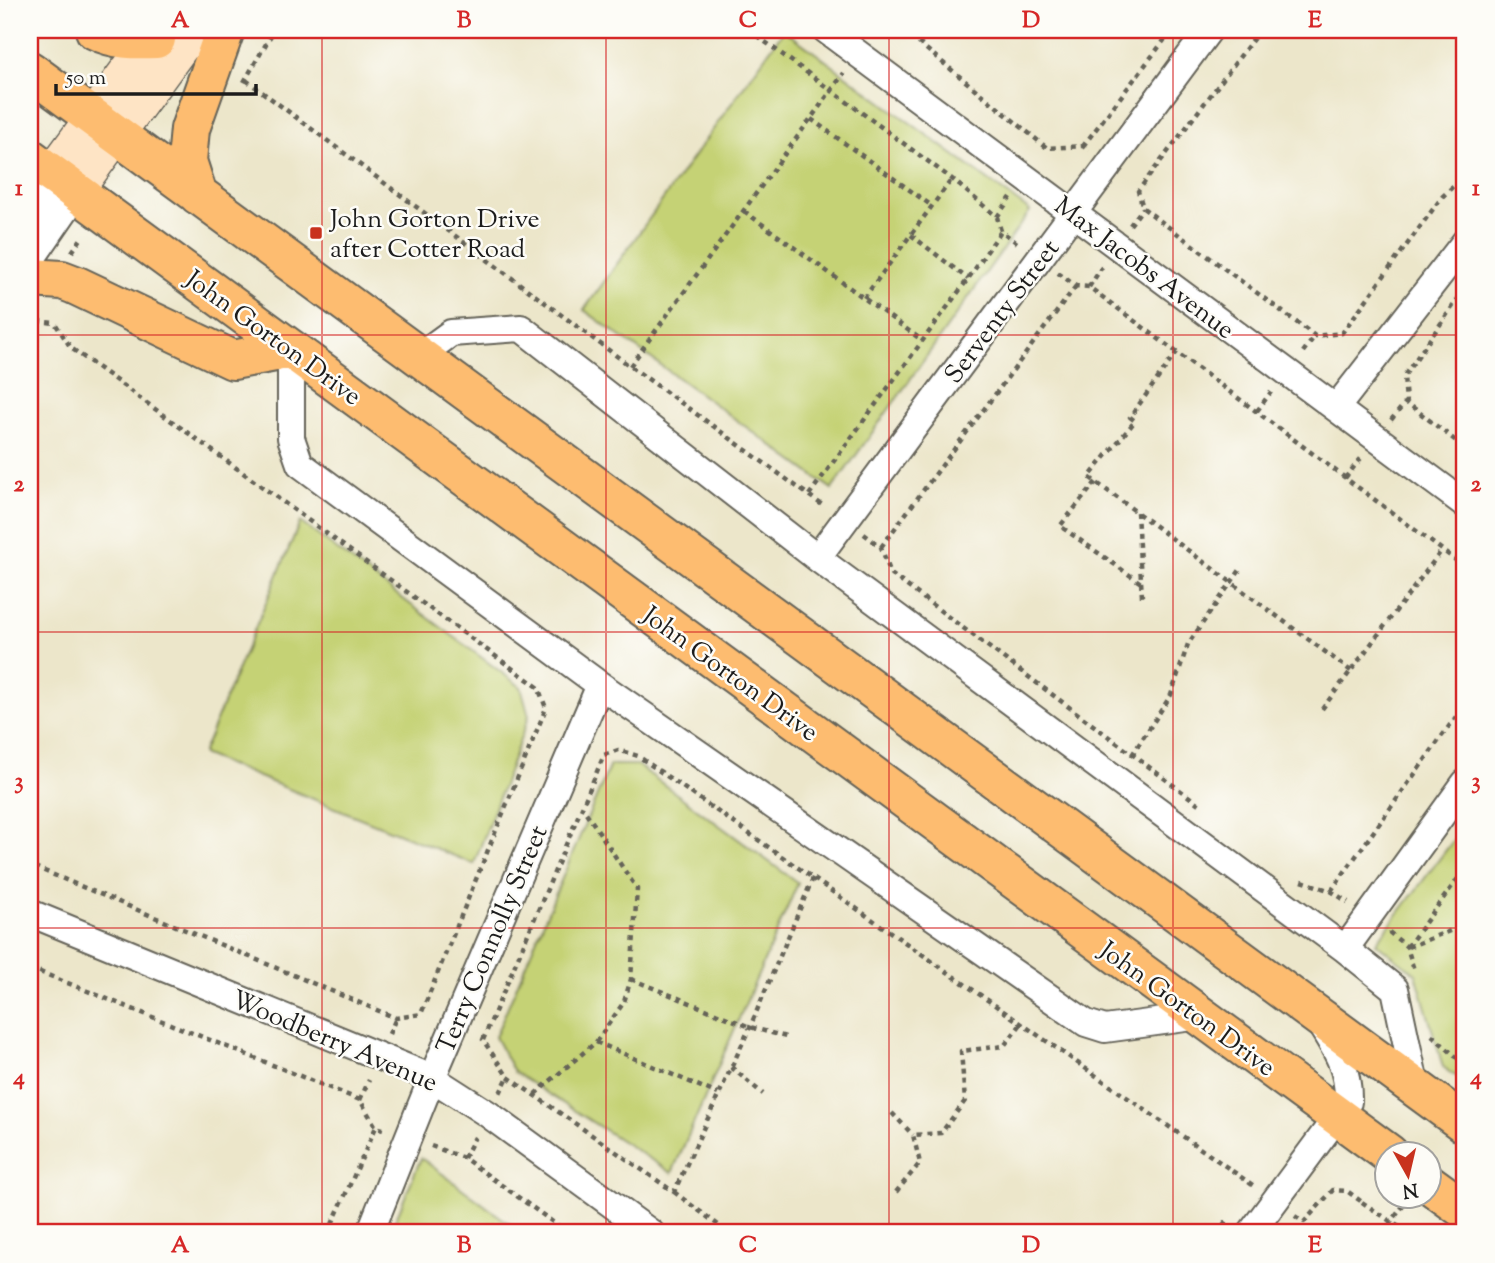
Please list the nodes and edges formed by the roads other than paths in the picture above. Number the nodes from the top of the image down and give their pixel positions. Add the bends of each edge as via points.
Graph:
1 (95, 30) edge
2 (192, 30) edge
3 (225, 30) edge
4 (826, 30) edge
5 (1209, 30) edge
6 (160, 34) edge
7 (30, 71) edge
8 (105, 126) junction
9 (52, 175) edge
10 (198, 195) junction
11 (30, 208) edge
12 (1073, 213) junction
13 (1465, 242) edge
14 (30, 255) edge
15 (30, 278) edge
16 (291, 349) junction
17 (418, 357) junction
18 (1336, 408) junction
19 (1465, 504) edge
20 (817, 558) junction
21 (600, 685) junction
22 (1465, 783) edge
23 (30, 913) edge
24 (1345, 949) junction
25 (1311, 1011) junction
26 (1200, 1016) junction
27 (432, 1078) junction
28 (1439, 1105) edge
29 (1337, 1117) junction
30 (1372, 1142) edge
31 (370, 1233) edge
32 (652, 1233) edge
33 (1251, 1233) edge

1 - 6 main road via 128,40
2 - 8 main road
3 - 10 main road via 190,129 187,161
4 - 12 street, Max Jacobs Avenue
5 - 12 street, Serventy Street
6 - 8 main road
7 - 8 main road
8 - 9 main road
8 - 10 main road
9 - 11 street
9 - 14 street
9 - 16 main road, John Gorton Drive
10 - 17 main road
12 - 18 street, Max Jacobs Avenue
12 - 20 street, Serventy Street
13 - 18 street
15 - 16 main road via 75,285 233,360
16 - 21 street via 290,438 300,464
16 - 26 main road, John Gorton Drive
17 - 20 street via 451,333 521,328
17 - 25 main road
18 - 19 street, Max Jacobs Avenue
20 - 24 street
21 - 26 street via 1087,1023 1105,1029
21 - 27 street, Terry Connolly Street
22 - 24 street
23 - 27 street, Woodberry Avenue
24 - 28 street via 1395,989
25 - 28 main road
25 - 29 street via 1334,1046 1349,1081 1348,1102
26 - 29 main road, John Gorton Drive
27 - 31 street, Terry Connolly Street
27 - 32 street, Woodberry Avenue
29 - 30 main road, John Gorton Drive
29 - 33 street

